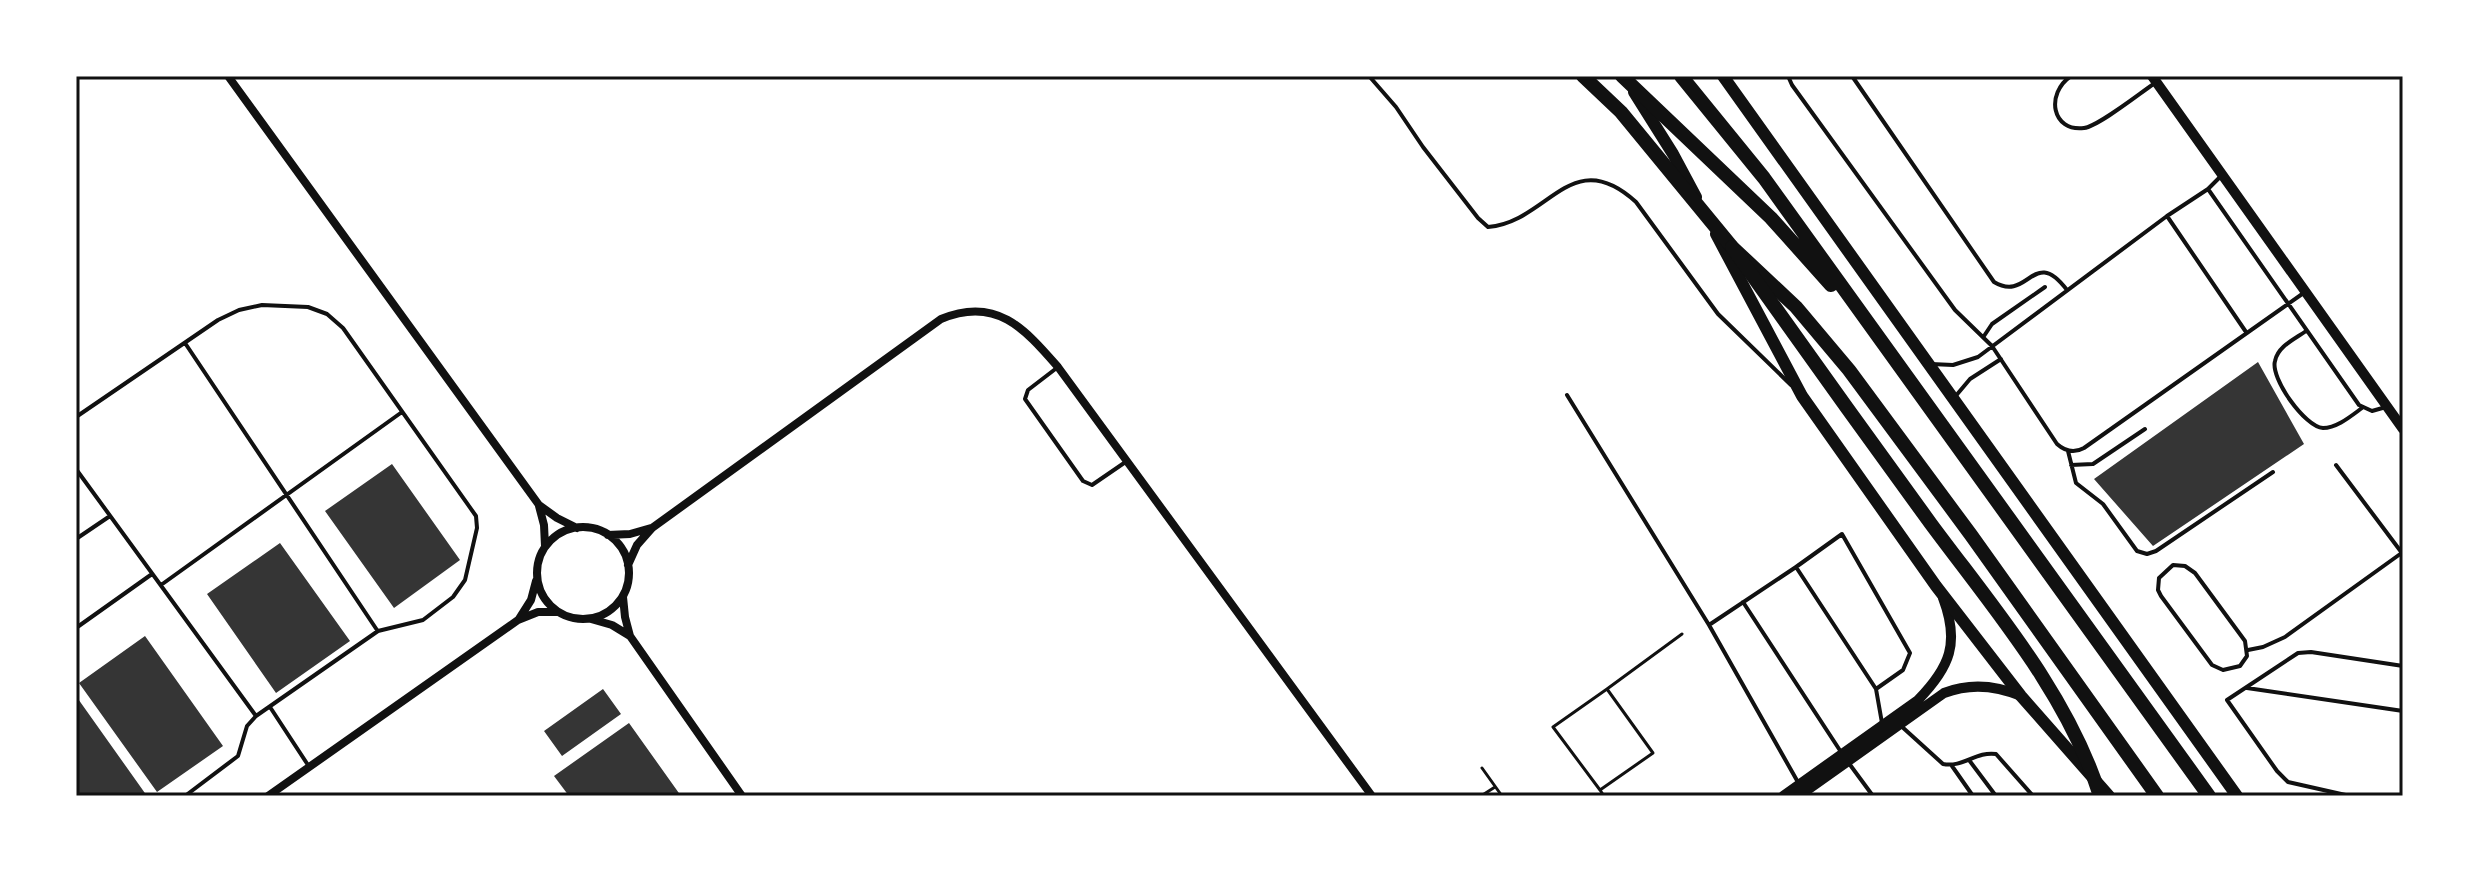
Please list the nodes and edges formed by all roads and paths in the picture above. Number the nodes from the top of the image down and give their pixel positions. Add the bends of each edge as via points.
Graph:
1 (228, 76) edge
2 (1369, 76) edge
3 (1583, 76) edge
4 (1623, 76) edge
5 (1681, 76) edge
6 (1723, 76) edge
7 (1788, 76) edge
8 (1852, 76) edge
9 (2071, 76) edge
10 (2154, 79) edge
11 (2223, 175) junction
12 (2208, 189) junction
13 (2167, 216) junction
14 (1732, 247) junction
15 (2045, 287) dead end
16 (2067, 290) junction
17 (2305, 292) junction
18 (2287, 304) junction
19 (2306, 331) junction
20 (2246, 332) junction
21 (1984, 336) junction
22 (1882, 342) junction
23 (185, 343) junction
24 (1992, 346) junction
25 (2001, 359) junction
26 (1929, 364) junction
27 (1058, 367) junction
28 (1567, 395) dead end
29 (1802, 396) junction
30 (1954, 399) junction
31 (2387, 406) junction
32 (2362, 408) junction
33 (403, 411) junction
34 (76, 417) edge
35 (2145, 429) dead end
36 (2403, 429) edge
37 (2068, 451) junction
38 (1127, 461) junction
39 (2071, 465) junction
40 (2336, 465) dead end
41 (76, 469) edge
42 (2273, 472) dead end
43 (287, 495) junction
44 (539, 505) junction
45 (110, 516) junction
46 (577, 528) junction
47 (652, 528) junction
48 (608, 535) junction
49 (76, 539) edge
50 (545, 546) junction
51 (2402, 553) edge
52 (628, 565) junction
53 (1796, 567) junction
54 (152, 574) junction
55 (537, 580) junction
56 (161, 585) junction
57 (1936, 586) junction
58 (623, 597) junction
59 (1743, 602) junction
60 (557, 612) junction
61 (591, 619) junction
62 (518, 620) junction
63 (1709, 625) junction
64 (76, 628) edge
65 (378, 631) junction
66 (1682, 634) dead end
67 (630, 636) junction
68 (2248, 650) junction
69 (2403, 666) edge
70 (2247, 688) junction
71 (1607, 689) junction
72 (1876, 689) junction
73 (2021, 696) junction
74 (270, 707) junction
75 (2403, 711) edge
76 (256, 716) junction
77 (1897, 721) junction
78 (1882, 726) junction
79 (1845, 758) junction
80 (1969, 760) junction
81 (1952, 766) junction
82 (310, 767) junction
83 (1482, 768) dead end
84 (1495, 787) junction
85 (1600, 790) junction
86 (1802, 792) edge
87 (185, 796) edge
88 (268, 796) edge
89 (742, 796) edge
90 (1372, 796) edge
91 (1481, 796) edge
92 (1502, 796) edge
93 (1604, 796) edge
94 (1783, 796) edge
95 (1873, 796) edge
96 (1973, 796) edge
97 (1996, 796) edge
98 (2033, 796) edge
99 (2100, 796) edge
100 (2109, 796) edge
101 (2157, 796) edge
102 (2209, 796) edge
103 (2237, 796) edge
104 (2350, 796) edge

1 - 44 street
2 - 29 lane via 1488,227 1516,221 1573,183 1597,180 1619,187 1636,202 1718,314
3 - 14 highway via 1621,112
4 - 22 highway via 1771,218
4 - 29 main road via 1673,154
5 - 22 highway via 1764,178
6 - 26 main road
7 - 21 lane via 1955,310
8 - 16 lane via 1994,282 2015,287 2046,272
9 - 10 lane via 2059,87 2054,103 2060,119 2075,127 2092,125
10 - 11 street
11 - 12 lane
11 - 17 street
12 - 13 lane
12 - 18 lane
13 - 16 lane
13 - 20 lane
14 - 99 highway via 2055,696 2091,765
14 - 101 highway via 1796,307 1849,370
15 - 21 lane via 1992,324
16 - 24 lane
17 - 18 lane
17 - 31 street
18 - 19 lane
18 - 20 lane
19 - 32 lane
19 - 32 lane via 2280,350 2274,367 2305,419 2326,428
20 - 37 lane via 2084,448
21 - 24 lane
22 - 102 highway
23 - 33 lane via 228,314 250,307 285,304 318,309 343,328
23 - 34 lane
23 - 43 lane
24 - 25 lane
24 - 26 lane via 1970,362
25 - 30 lane via 1970,379
25 - 37 lane via 2057,444
26 - 30 main road
27 - 38 street
27 - 38 lane via 1028,390 1025,399 1083,481 1092,485
27 - 47 street via 1019,326 1002,316 955,313
28 - 63 lane
29 - 57 main road
30 - 103 main road
31 - 32 lane via 2377,411
31 - 36 street
33 - 43 lane
33 - 65 lane via 470,505 477,528 459,592 423,620
35 - 39 lane via 2093,464
37 - 39 lane
38 - 90 street
39 - 42 lane via 2076,483 2103,504 2134,548 2147,554
40 - 51 lane
41 - 45 lane
43 - 56 lane
43 - 65 lane
44 - 46 street
44 - 50 street
45 - 49 lane
45 - 54 lane
46 - 48 street
46 - 50 street
47 - 48 street
47 - 52 street
48 - 52 street
50 - 55 street
51 - 68 lane via 2285,637
52 - 58 street
53 - 59 lane
53 - 72 lane
53 - 72 lane via 1842,534 1910,653 1903,670
54 - 56 lane
54 - 64 lane
55 - 60 street
55 - 62 street
56 - 76 lane
57 - 73 main road
57 - 77 street via 1948,611 1951,652 1937,680
58 - 61 street
58 - 67 street
59 - 63 lane
59 - 79 lane
60 - 61 street
60 - 62 street
61 - 67 street
62 - 82 street
63 - 86 lane
65 - 74 lane
66 - 71 path
67 - 89 street
68 - 68 lane via 2195,573 2179,565 2162,572 2161,596 2212,665 2235,669
69 - 70 lane via 2298,653
70 - 75 lane
70 - 104 lane via 2227,700 2277,771 2296,785
71 - 85 path via 1653,753
71 - 85 path via 1553,727
72 - 78 lane
73 - 77 street via 1997,688 1958,688
73 - 100 main road
74 - 76 lane
74 - 82 lane
76 - 87 lane via 247,726 238,756
77 - 78 street
77 - 79 street
77 - 81 lane via 1935,759
78 - 79 street
79 - 86 street
79 - 95 lane
80 - 81 lane
80 - 97 lane
80 - 98 lane via 1996,754
81 - 96 lane
82 - 88 street
83 - 84 path
84 - 91 path
84 - 92 path
85 - 93 path
86 - 94 street

